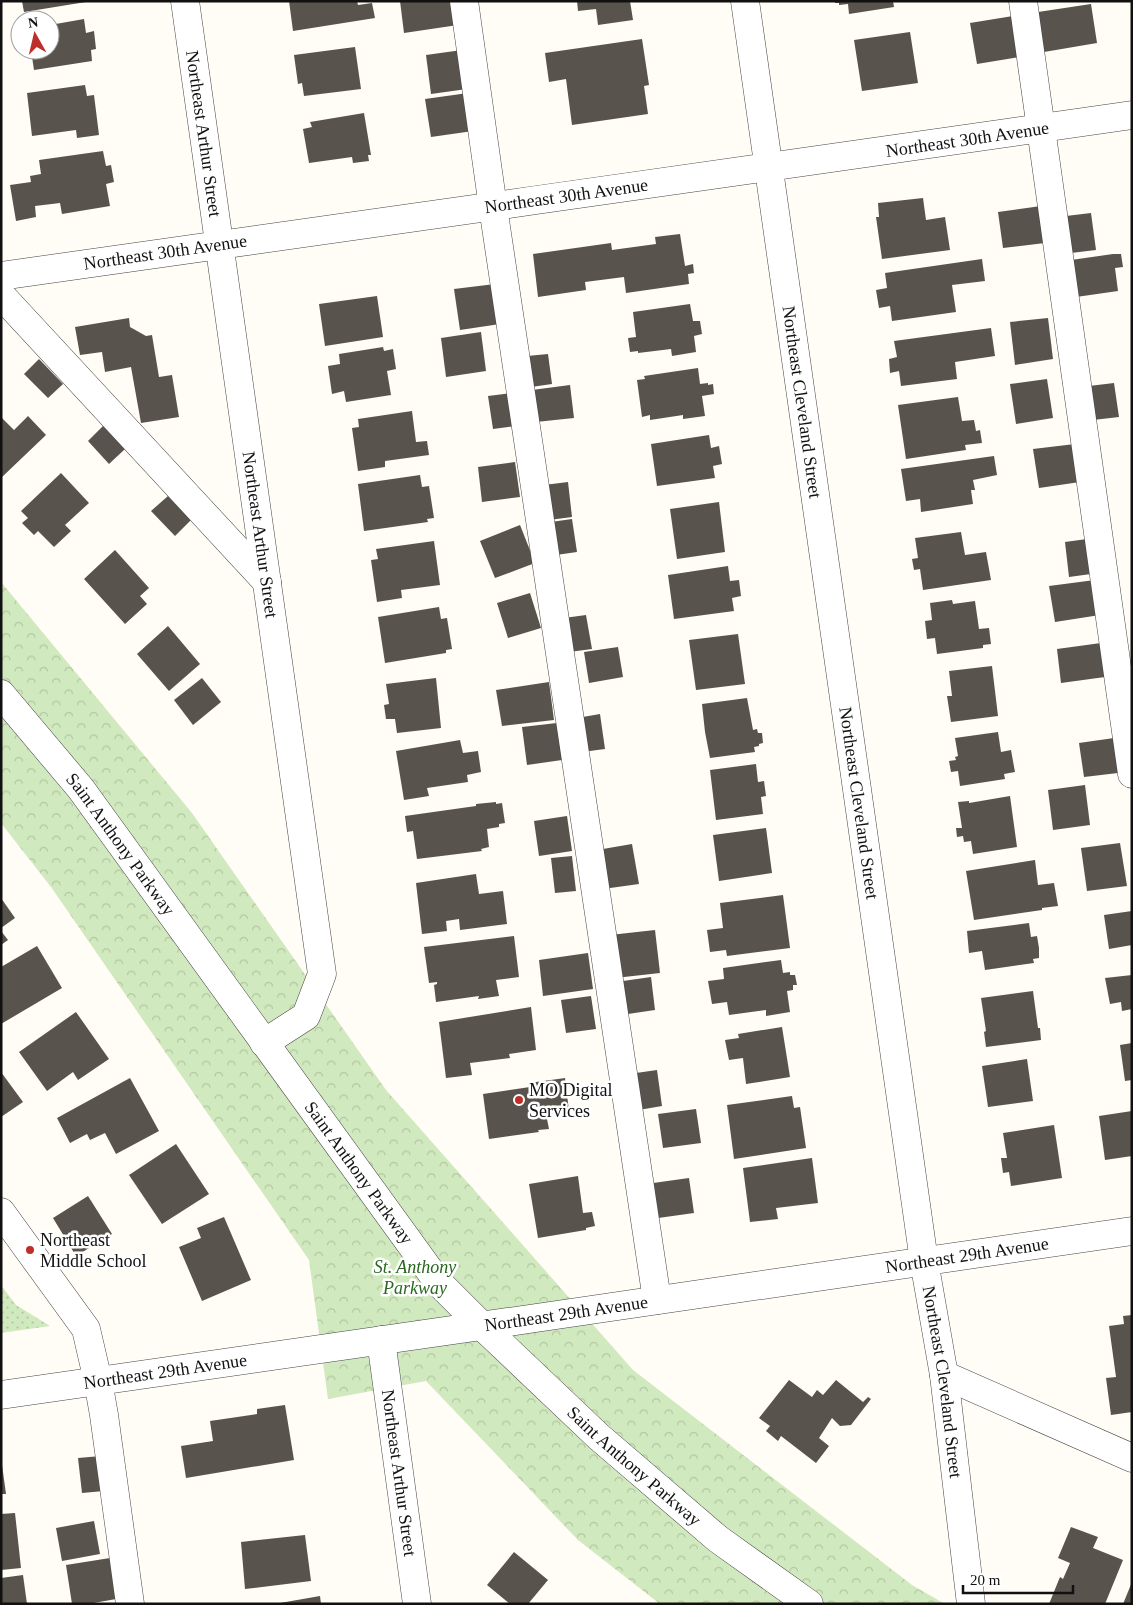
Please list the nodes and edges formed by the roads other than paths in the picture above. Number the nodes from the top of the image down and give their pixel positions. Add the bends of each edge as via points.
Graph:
1 (185, 1) edge
2 (464, 1) edge
3 (744, 1) edge
4 (1023, 1) edge
5 (1132, 115) edge
6 (1041, 129) junction
7 (768, 168) junction
8 (493, 207) junction
9 (219, 244) junction
10 (1, 276) edge
11 (1, 295) edge
12 (267, 582) junction
13 (2, 698) edge
14 (1132, 774) edge
15 (264, 1043) junction
16 (1, 1212) edge
17 (1132, 1231) edge
18 (924, 1261) junction
19 (657, 1300) junction
20 (482, 1326) junction
21 (381, 1340) junction
22 (944, 1376) junction
23 (98, 1380) junction
24 (1, 1395) edge
25 (1132, 1458) edge
26 (130, 1604) edge
27 (417, 1604) edge
28 (809, 1604) edge
29 (971, 1604) edge

1 - 9 street, Northeast Arthur Street
2 - 8 street
3 - 7 street, Northeast Cleveland Street
4 - 6 street
5 - 6 street, Northeast 30th Avenue
6 - 7 street, Northeast 30th Avenue
6 - 14 street
7 - 8 street, Northeast 30th Avenue
7 - 18 street, Northeast Cleveland Street
8 - 9 street, Northeast 30th Avenue
8 - 19 street
9 - 10 street, Northeast 30th Avenue
9 - 12 street, Northeast Arthur Street
11 - 12 street
12 - 15 street, Northeast Arthur Street via 322,974 306,1016
13 - 15 street, Saint Anthony Parkway via 81,789
15 - 20 street, Saint Anthony Parkway via 438,1282
16 - 23 street via 86,1329
17 - 18 street, Northeast 29th Avenue
18 - 19 street, Northeast 29th Avenue
18 - 22 street, Northeast Cleveland Street
19 - 20 street, Northeast 29th Avenue
20 - 21 street, Northeast 29th Avenue
20 - 28 street, Saint Anthony Parkway via 599,1437 718,1539
21 - 23 street, Northeast 29th Avenue
21 - 27 street, Northeast Arthur Street
22 - 25 street
22 - 29 street, Northeast Cleveland Street
23 - 24 street, Northeast 29th Avenue
23 - 26 street

